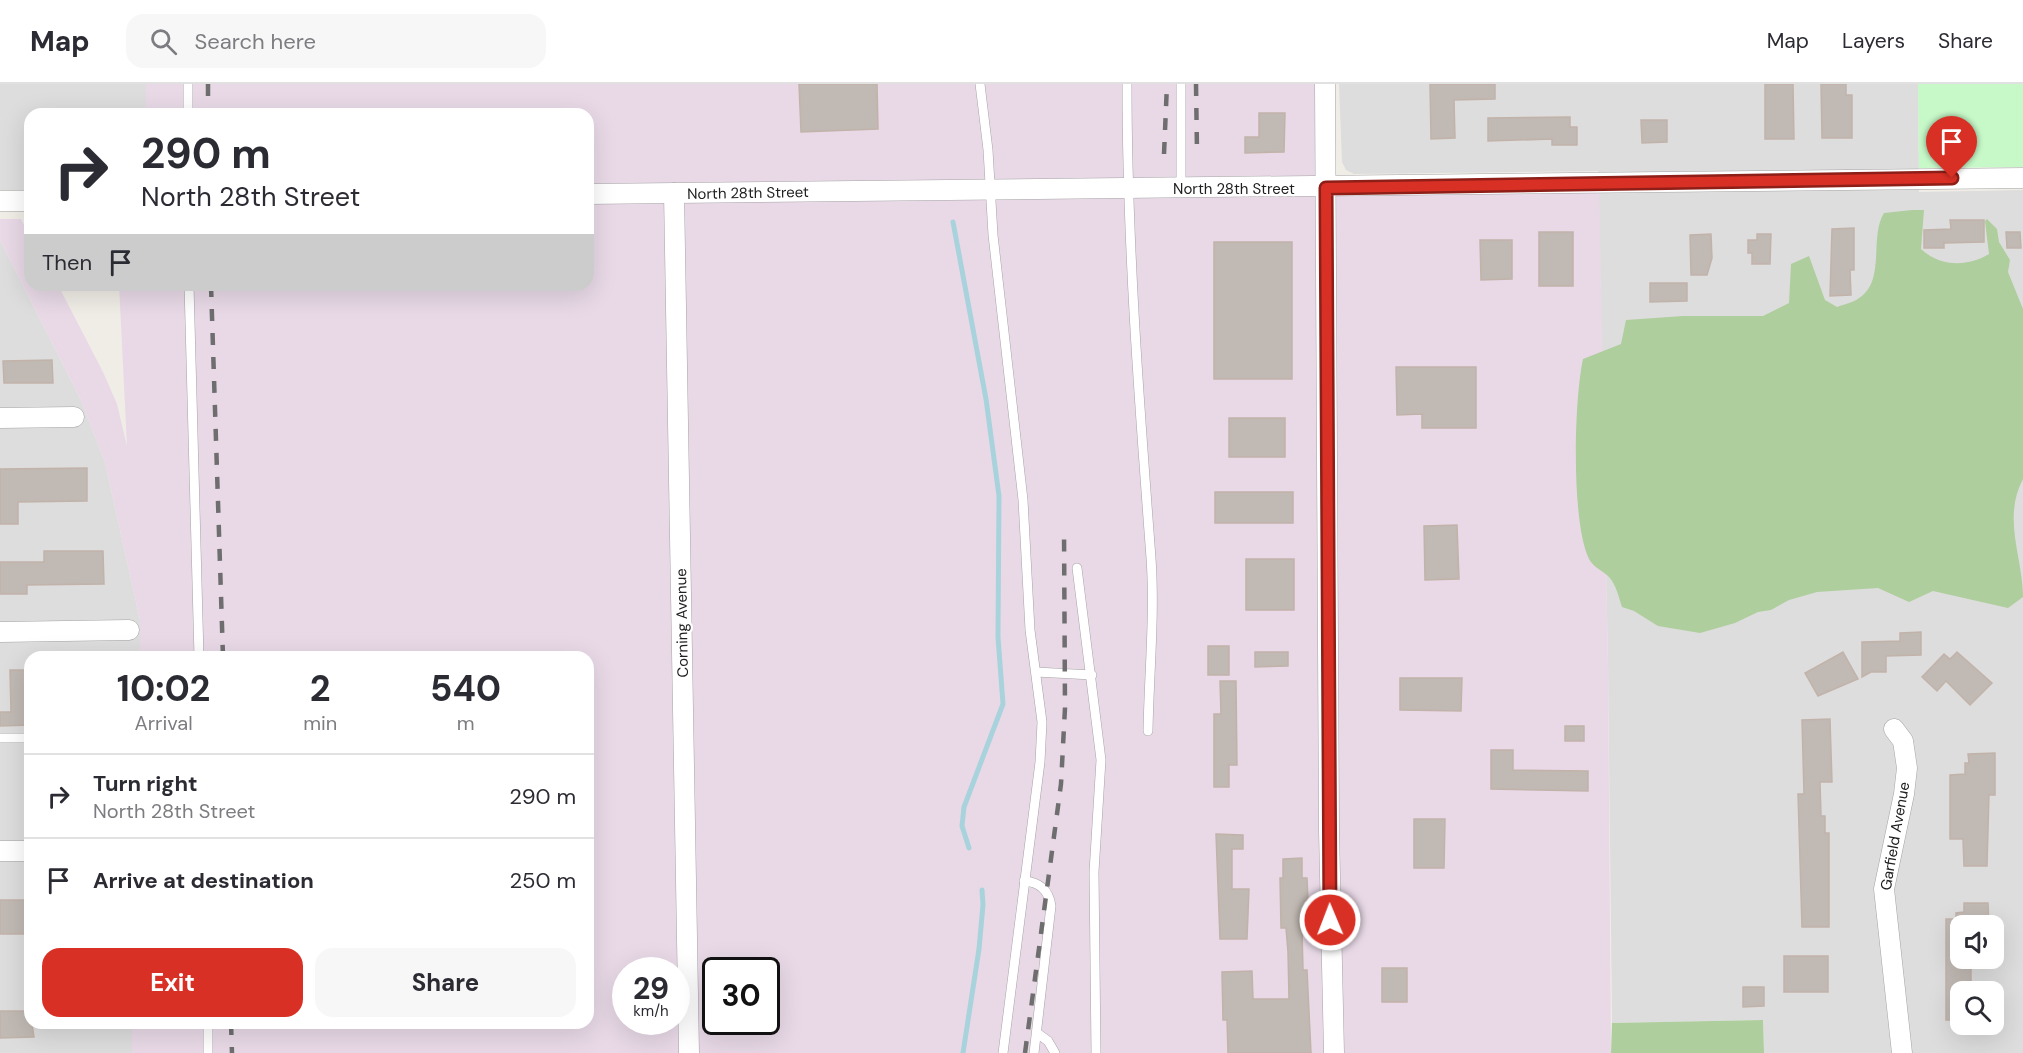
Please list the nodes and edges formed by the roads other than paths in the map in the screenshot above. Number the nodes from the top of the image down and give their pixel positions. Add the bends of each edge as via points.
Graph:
1 (188, 84) edge
2 (980, 84) edge
3 (1127, 84) edge
4 (1181, 84) edge
5 (1325, 84) edge
6 (188, 108) edge
7 (2023, 178) edge
8 (1326, 188) junction
9 (1127, 189) junction
10 (1181, 189) junction
11 (990, 190) junction
12 (674, 193) junction
13 (594, 194) edge
14 (0, 201) edge
15 (24, 201) edge
16 (189, 291) edge
17 (74, 417) dead end
18 (0, 418) edge
19 (1077, 568) dead end
20 (129, 630) dead end
21 (0, 632) edge
22 (199, 651) edge
23 (1036, 672) junction
24 (1092, 675) junction
25 (1894, 729) dead end
26 (1148, 731) dead end
27 (0, 738) edge
28 (24, 738) edge
29 (24, 850) edge
30 (0, 851) edge
31 (1024, 880) junction
32 (208, 1029) edge
33 (1036, 1033) junction
34 (208, 1053) edge
35 (689, 1053) edge
36 (1003, 1053) edge
37 (1034, 1053) edge
38 (1055, 1053) edge
39 (1096, 1053) edge
40 (1334, 1053) edge
41 (1902, 1053) edge

1 - 6 lane
2 - 11 lane
3 - 9 lane
4 - 10 lane
5 - 8 street
7 - 8 street, North 28th Street
8 - 10 street, North 28th Street
8 - 40 street
9 - 10 street, North 28th Street
9 - 11 street, North 28th Street
9 - 26 lane via 1151,559
11 - 12 street, North 28th Street
11 - 23 lane via 1023,500
12 - 13 street, North 28th Street
12 - 35 street, Corning Avenue
14 - 15 street
16 - 22 lane
17 - 18 street
19 - 24 lane
20 - 21 street
23 - 24 lane
23 - 31 lane via 1043,740
24 - 39 lane via 1101,760 1094,872
25 - 41 street, Garfield Avenue via 1903,741 1907,768 1884,889
27 - 28 lane
29 - 30 street
31 - 33 lane via 1041,886 1052,906
31 - 36 lane
32 - 34 lane
33 - 37 lane
33 - 38 lane via 1048,1041

